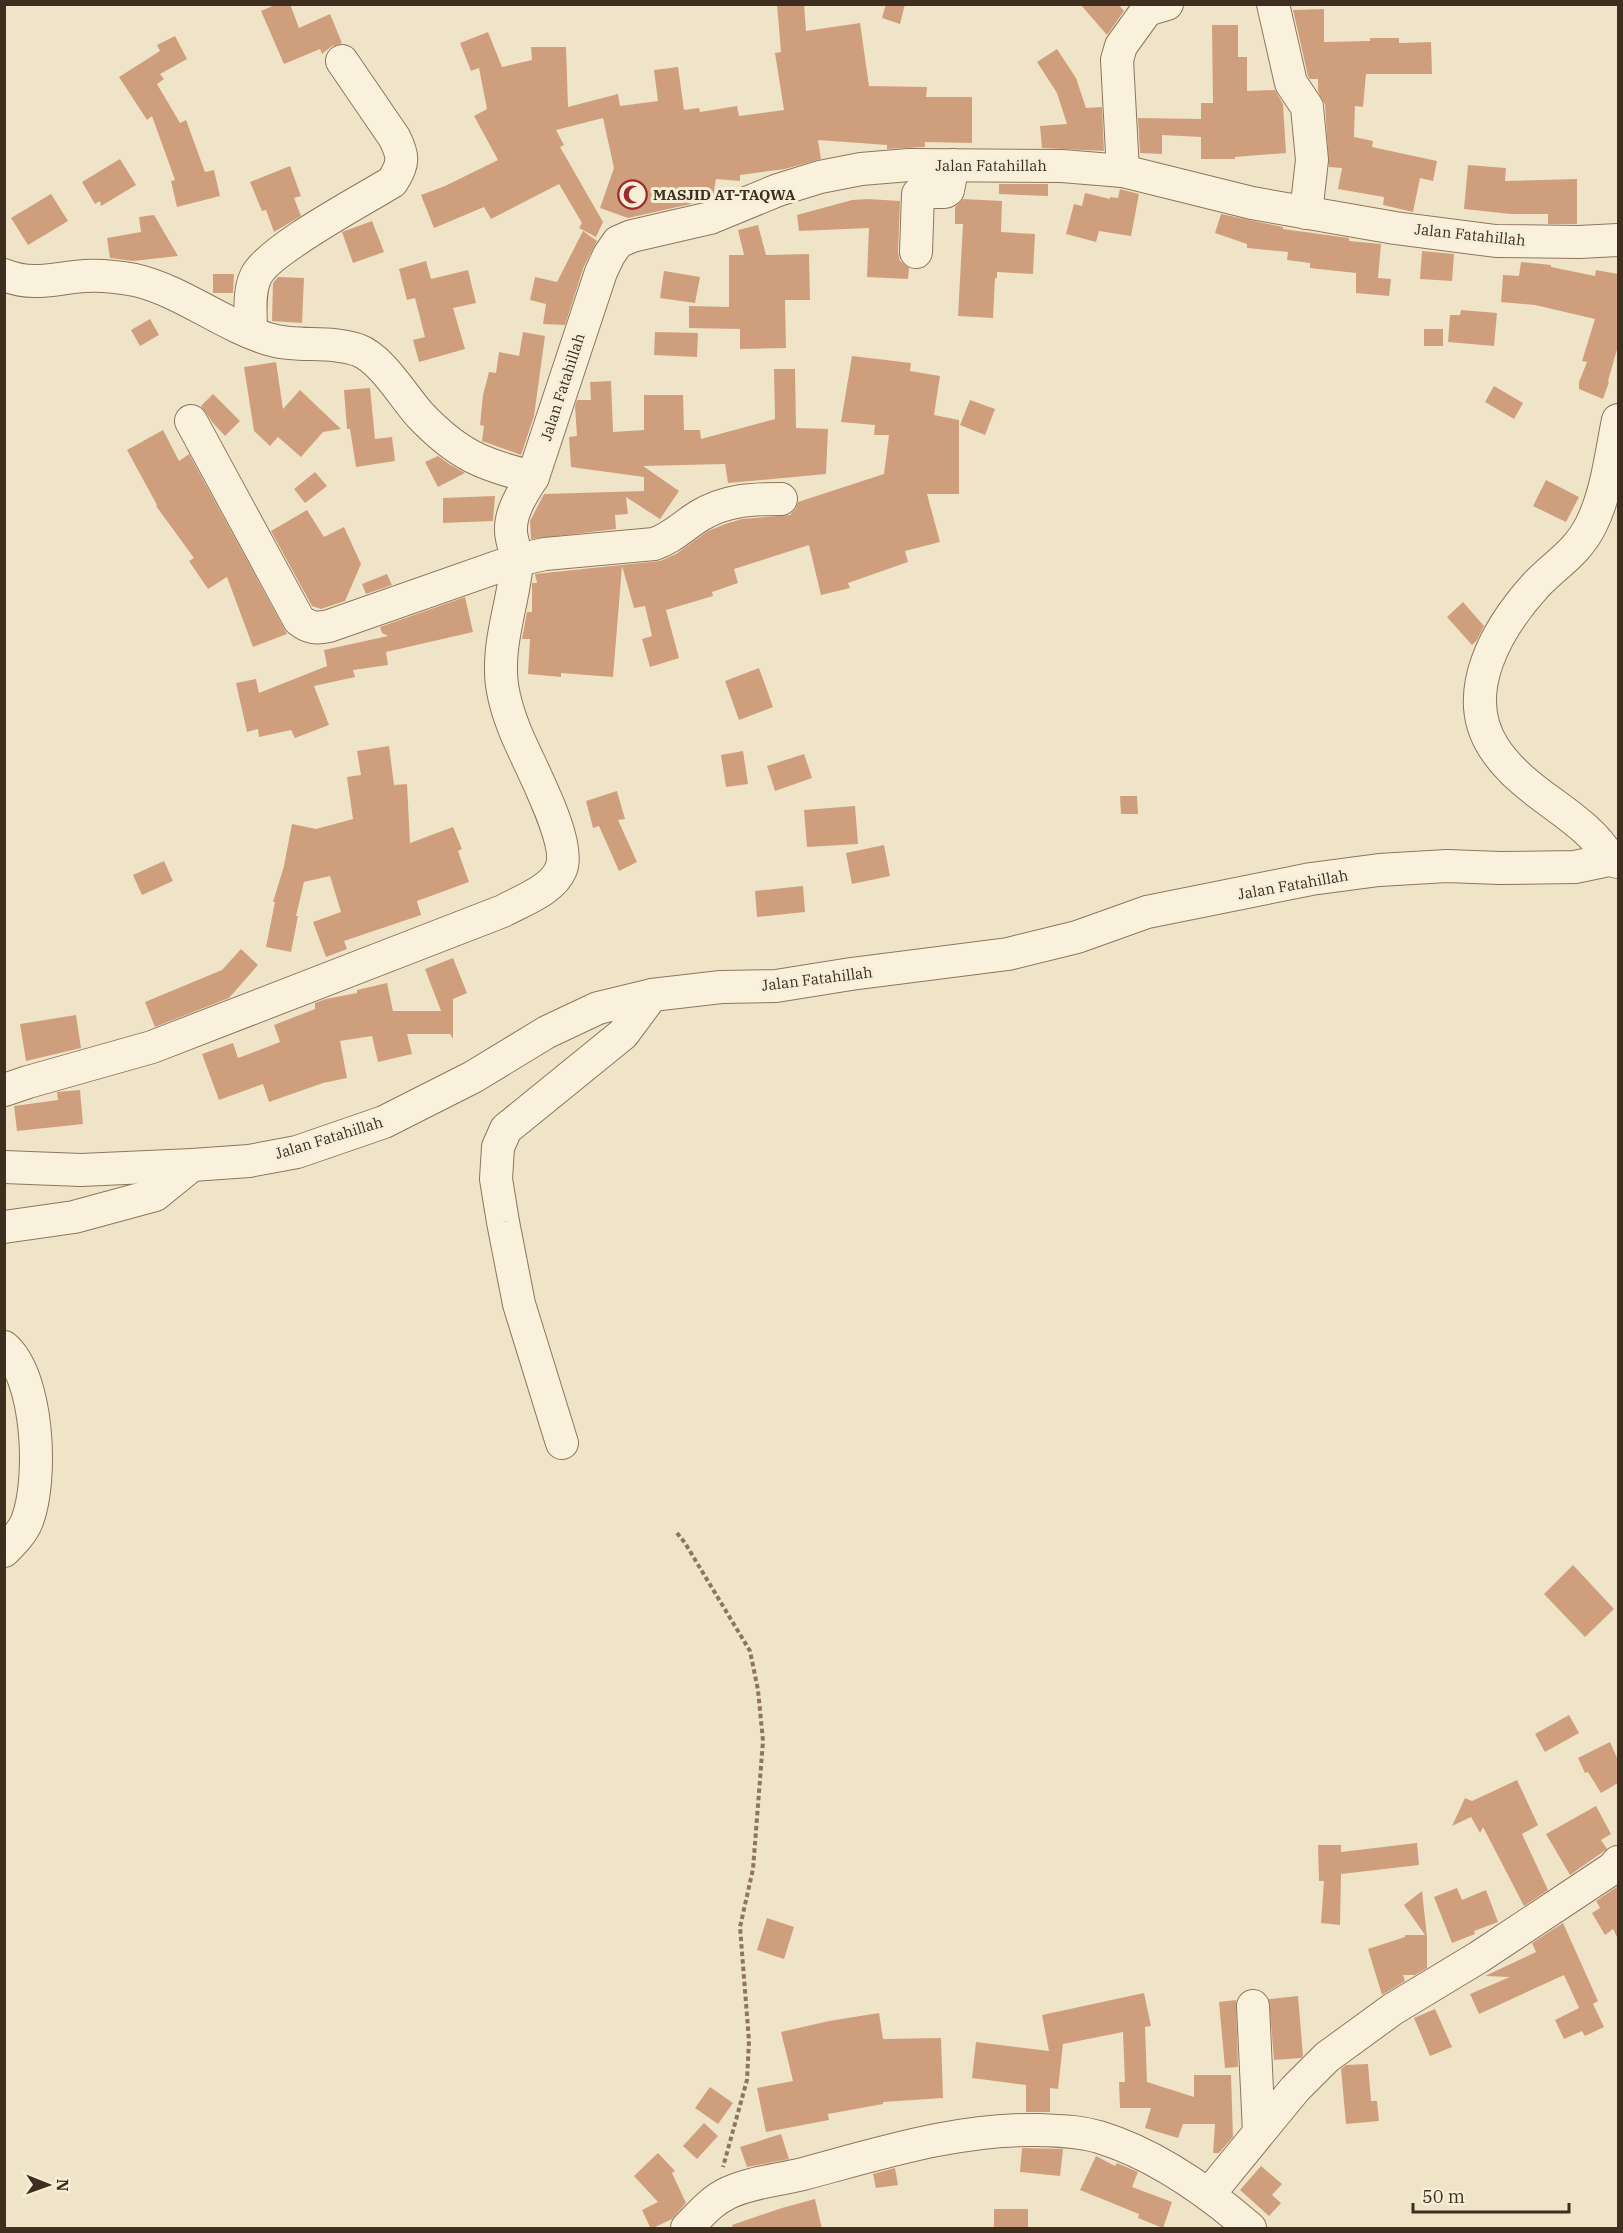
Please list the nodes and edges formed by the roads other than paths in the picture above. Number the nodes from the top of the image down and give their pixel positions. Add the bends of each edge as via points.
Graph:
1 (1273, 4) edge
2 (1152, 6) edge
3 (342, 61) dead end
4 (953, 165) junction
5 (1123, 171) junction
6 (1306, 213) junction
7 (1618, 240) edge
8 (916, 252) dead end
9 (4, 275) edge
10 (251, 332) junction
11 (1618, 420) edge
12 (191, 421) dead end
13 (533, 477) junction
14 (781, 499) dead end
15 (517, 560) junction
16 (1616, 860) edge
17 (652, 995) junction
18 (4, 1090) edge
19 (192, 1165) junction
20 (4, 1167) edge
21 (4, 1227) edge
22 (4, 1347) edge
23 (562, 1443) dead end
24 (4, 1551) edge
25 (1618, 1862) edge
26 (1253, 2006) dead end
27 (1259, 2133) junction
28 (1209, 2194) junction
29 (687, 2229) edge
30 (1250, 2229) edge

1 - 6 street via 1291,83 1308,107 1312,160
2 - 5 street via 1121,46 1117,60
3 - 10 street via 394,137 402,159 400,170 392,182 280,251 263,266 253,286
4 - 5 street, Jalan Fatahillah
4 - 8 street via 948,190 918,194
4 - 13 street, Jalan Fatahillah via 861,169 820,177 710,218 618,242 601,272
5 - 6 street, Jalan Fatahillah
6 - 7 street, Jalan Fatahillah via 1496,241
9 - 10 street via 37,282 85,276 134,280
10 - 13 street via 284,343 344,346 360,351 460,450 474,459
11 - 16 street via 1602,499 1591,525 1577,548 1525,598 1504,628 1486,665 1479,700 1487,734 1506,763 1536,793 1590,832
12 - 15 street via 298,620 309,627 320,629
13 - 15 street, Jalan Fatahillah via 519,497 511,530
14 - 15 street via 723,504 654,544
15 - 18 street, Jalan Fatahillah via 500,670 504,700 514,729 552,814 562,851 562,867 557,877 503,911 153,1047
16 - 17 street, Jalan Fatahillah via 1575,867 1447,866 1311,879 1147,912 1077,937 1008,954 776,986
17 - 19 street, Jalan Fatahillah via 598,1008 557,1027 473,1077 384,1122 297,1152 249,1161
17 - 23 street via 623,1034 506,1129 498,1147 496,1179 519,1304
19 - 20 street, Jalan Fatahillah via 81,1170
19 - 21 street via 155,1195 74,1217
22 - 24 street via 25,1378 34,1417 35,1457 34,1491 27,1522
25 - 27 street via 1342,2045 1307,2076
26 - 27 street
27 - 28 street
28 - 29 street via 1150,2158 1099,2137 1061,2130 1013,2129 878,2153 744,2187 716,2200
28 - 30 street

